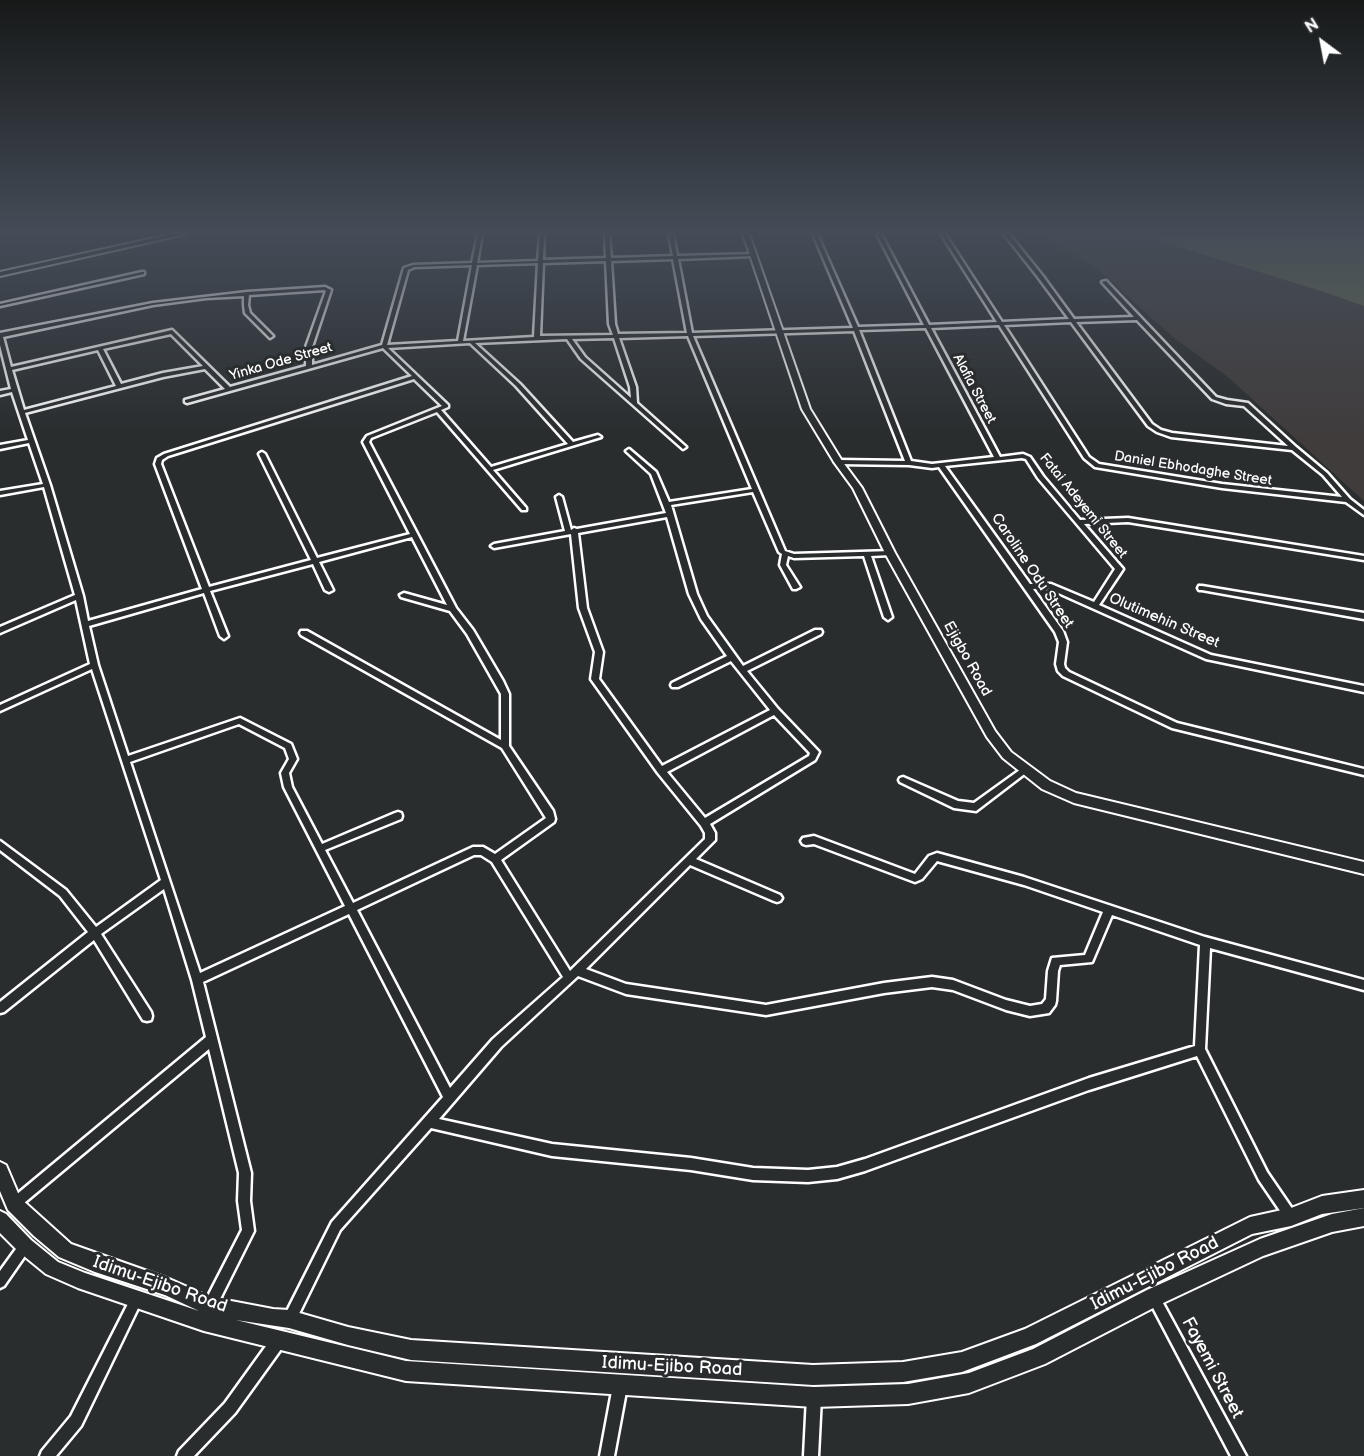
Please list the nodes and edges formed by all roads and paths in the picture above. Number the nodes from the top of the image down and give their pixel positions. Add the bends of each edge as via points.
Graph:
1 (170, 302) edge
2 (246, 302) edge
3 (325, 302) edge
4 (398, 302) edge
5 (467, 302) edge
6 (539, 302) edge
7 (611, 302) edge
8 (683, 302) edge
9 (768, 302) edge
10 (844, 302) edge
11 (914, 302) edge
12 (985, 302) edge
13 (1059, 302) edge
14 (1122, 302) edge
15 (1137, 318) junction
16 (1072, 320) junction
17 (999, 324) junction
18 (926, 326) junction
19 (855, 328) junction
20 (778, 332) junction
21 (0, 335) edge
22 (690, 335) junction
23 (270, 336) dead end
24 (616, 337) junction
25 (537, 338) junction
26 (569, 338) junction
27 (460, 342) junction
28 (471, 342) junction
29 (384, 347) junction
30 (100, 348) junction
31 (5, 364) edge
32 (309, 366) junction
33 (207, 367) junction
34 (415, 377) junction
35 (119, 387) junction
36 (228, 389) junction
37 (14, 390) junction
38 (0, 393) edge
39 (187, 401) dead end
40 (634, 403) junction
41 (438, 410) junction
42 (22, 412) junction
43 (598, 437) dead end
44 (30, 441) junction
45 (572, 445) junction
46 (0, 447) edge
47 (683, 447) dead end
48 (1294, 448) junction
49 (629, 451) dead end
50 (262, 454) dead end
51 (998, 459) junction
52 (838, 462) junction
53 (909, 463) junction
54 (941, 465) junction
55 (490, 470) junction
56 (47, 485) junction
57 (756, 490) junction
58 (0, 494) edge
59 (559, 497) dead end
60 (1348, 500) junction
61 (667, 504) junction
62 (524, 509) dead end
63 (1364, 513) edge
64 (670, 514) junction
65 (1080, 522) junction
66 (571, 531) junction
67 (413, 535) junction
68 (494, 546) dead end
69 (890, 553) junction
70 (785, 554) junction
71 (867, 554) junction
72 (1364, 558) edge
73 (315, 561) junction
74 (796, 587) dead end
75 (1027, 587) junction
76 (1202, 588) dead end
77 (206, 590) junction
78 (329, 590) dead end
79 (404, 595) dead end
80 (79, 596) junction
81 (1095, 606) junction
82 (453, 609) junction
83 (1364, 616) edge
84 (888, 617) dead end
85 (85, 625) junction
86 (0, 630) edge
87 (818, 632) dead end
88 (304, 633) dead end
89 (224, 636) dead end
90 (732, 657) junction
91 (94, 665) junction
92 (742, 670) junction
93 (675, 685) dead end
94 (1364, 689) edge
95 (0, 708) edge
96 (776, 711) junction
97 (505, 746) junction
98 (124, 760) junction
99 (1024, 770) junction
100 (662, 771) junction
101 (1364, 772) edge
102 (903, 780) dead end
103 (398, 816) dead end
104 (704, 823) junction
105 (806, 841) dead end
106 (0, 845) edge
107 (321, 848) junction
108 (495, 860) junction
109 (690, 861) junction
110 (1364, 868) edge
111 (166, 882) junction
112 (777, 898) dead end
113 (349, 907) junction
114 (1109, 910) junction
115 (95, 933) junction
116 (1205, 942) junction
117 (573, 974) junction
118 (196, 980) junction
119 (1364, 985) edge
120 (0, 1008) edge
121 (147, 1016) dead end
122 (211, 1040) junction
123 (1200, 1050) junction
124 (449, 1098) junction
125 (429, 1122) junction
126 (0, 1171) edge
127 (1364, 1199) edge
128 (14, 1204) junction
129 (1290, 1217) junction
130 (1364, 1217) edge
131 (0, 1220) edge
132 (25, 1245) junction
133 (0, 1282) edge
134 (1154, 1297) junction
135 (136, 1300) junction
136 (209, 1306) junction
137 (289, 1318) junction
138 (279, 1340) junction
139 (620, 1386) junction
140 (814, 1397) junction
141 (47, 1456) edge
142 (184, 1456) edge
143 (607, 1456) edge
144 (811, 1456) edge
145 (1239, 1456) edge

1 - 21 street
2 - 23 street via 248,313
3 - 32 street via 309,347
4 - 29 street
5 - 27 street
6 - 25 street
7 - 24 street
8 - 22 street
9 - 20 main road, Ejigbo Road
10 - 19 street
11 - 18 street, Alafia Street
12 - 17 street, Daniel Ebhodaghe Street
13 - 16 street
14 - 15 street
15 - 16 street, Yinka Ode Street
15 - 48 street via 1214,398 1251,407
16 - 17 street, Yinka Ode Street
16 - 48 street via 1150,425 1159,431
17 - 18 street, Yinka Ode Street
17 - 60 street, Daniel Ebhodaghe Street via 1087,458 1097,466 1222,486
18 - 19 street, Yinka Ode Street
18 - 51 street, Alafia Street
19 - 20 street, Yinka Ode Street
19 - 53 street
20 - 22 street, Yinka Ode Street
20 - 52 main road, Ejigbo Road via 806,409
21 - 31 street
22 - 24 street, Yinka Ode Street
22 - 57 street
24 - 26 street, Yinka Ode Street
24 - 40 street via 633,387
25 - 26 street, Yinka Ode Street
25 - 28 street, Yinka Ode Street
26 - 40 street via 583,358
27 - 28 street, Yinka Ode Street
27 - 29 street, Yinka Ode Street
28 - 45 street via 518,385
29 - 32 street, Yinka Ode Street
29 - 34 street
30 - 31 street
30 - 33 street via 172,332
30 - 35 street
31 - 37 street
32 - 36 street, Yinka Ode Street
33 - 35 street
33 - 36 street
34 - 41 street via 445,404
34 - 77 street via 159,459
35 - 42 street
36 - 39 street, Yinka Ode Street
37 - 38 street
37 - 42 street
40 - 47 street
41 - 55 street
41 - 67 street via 366,440
42 - 44 street
43 - 45 street
44 - 46 street
44 - 56 street
45 - 55 street
48 - 60 street
49 - 61 street via 654,473
50 - 73 street
51 - 54 street, Fatai Adeyemi Street
51 - 65 street, Fatai Adeyemi Street via 1028,458
52 - 53 street, Fatai Adeyemi Street
52 - 69 main road, Ejigbo Road via 857,488
53 - 54 street, Fatai Adeyemi Street
54 - 75 street, Caroline Odu Street
55 - 62 street
56 - 58 street
56 - 80 street
57 - 61 street
57 - 70 street
59 - 66 street
60 - 63 street
61 - 64 street
64 - 66 street
64 - 90 street via 693,594
65 - 72 street via 1128,520
65 - 81 street, Fatai Adeyemi Street via 1119,568
66 - 68 street
66 - 100 street via 583,608 599,652 595,679
67 - 73 street
67 - 82 street
69 - 71 street
69 - 99 main road, Ejigbo Road via 991,734
70 - 71 street
70 - 74 street via 783,565
71 - 84 street
73 - 77 street
73 - 78 street
75 - 81 street, Olutimehin Street via 1048,586
75 - 101 street, Caroline Odu Street via 1059,632 1063,642 1060,664 1066,674 1175,726
76 - 83 street
77 - 85 street
77 - 89 street
79 - 82 street
80 - 85 street
80 - 86 street
81 - 94 street, Olutimehin Street via 1209,657
82 - 97 street via 505,694
85 - 91 street
87 - 92 street
88 - 97 street
90 - 92 street
90 - 93 street
91 - 95 street
91 - 98 street
92 - 96 street
96 - 100 street
96 - 104 street via 815,755
97 - 108 street via 550,819
98 - 107 street via 240,721 288,746 293,759 285,773 288,787
98 - 111 street
99 - 102 street via 976,807 957,805
99 - 110 main road, Ejigbo Road via 1074,798
100 - 104 street
103 - 107 street
104 - 109 street via 710,840
105 - 114 street via 814,840 915,878 937,857
106 - 115 street via 63,893
107 - 113 street
108 - 113 street via 483,850 473,851
108 - 117 street
109 - 112 street
109 - 117 street
111 - 115 street
111 - 118 street
113 - 118 street
113 - 124 street
114 - 116 street
114 - 117 street via 1088,959 1056,961 1051,1001 1044,1009 1030,1011 953,985 932,982 766,1010 626,989
115 - 120 street
115 - 121 street
116 - 119 street
116 - 123 street
117 - 124 street via 497,1043
118 - 122 street
122 - 128 street
122 - 136 street via 244,1173 248,1231
123 - 125 street via 1089,1084 865,1165 808,1176 772,1176 552,1150
123 - 129 street via 1263,1176
124 - 125 street
125 - 137 street via 336,1226
126 - 128 main road, Idimu-Ejibo Road
127 - 129 main road, Idimu-Ejibo Road via 1322,1205
128 - 136 main road, Idimu-Ejibo Road via 65,1251
129 - 137 main road, Idimu-Ejibo Road via 1240,1231 1029,1337 962,1362 903,1372 813,1375 411,1350
130 - 134 main road, Idimu-Ejibo Road via 1332,1223 1260,1248
131 - 132 main road, Idimu-Ejibo Road
132 - 133 street
132 - 135 main road, Idimu-Ejibo Road via 52,1268
134 - 140 main road, Idimu-Ejibo Road via 1038,1357 969,1383 908,1394
134 - 145 street, Fayemi Street
135 - 138 main road, Idimu-Ejibo Road
135 - 141 street via 78,1416
136 - 137 main road, Idimu-Ejibo Road
138 - 139 main road, Idimu-Ejibo Road via 406,1371
138 - 142 street via 230,1408
139 - 140 main road, Idimu-Ejibo Road
139 - 143 street
140 - 144 street

